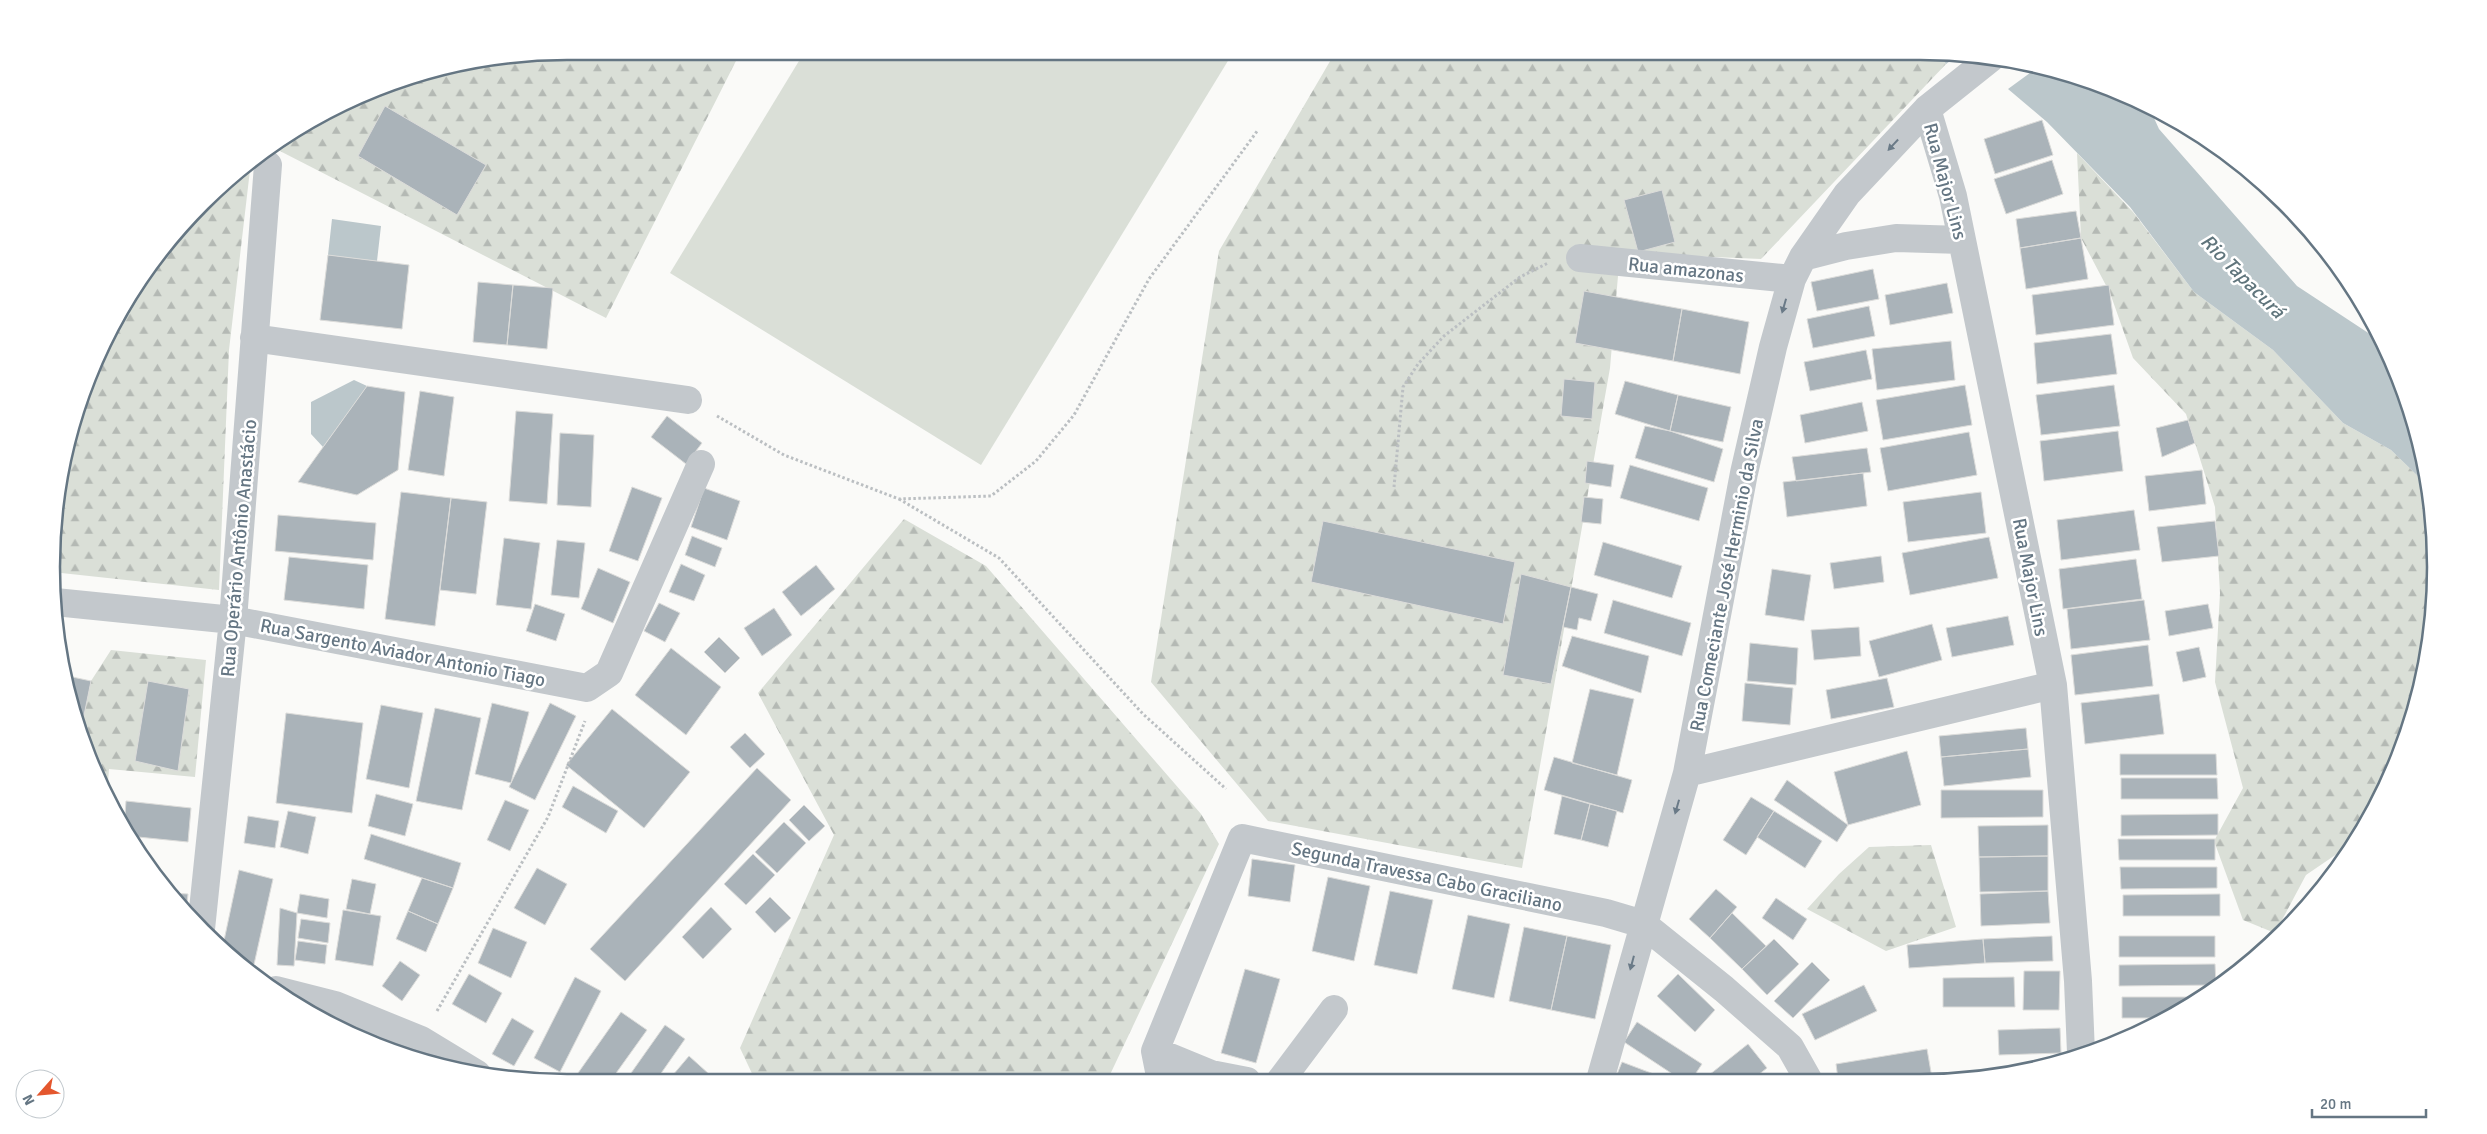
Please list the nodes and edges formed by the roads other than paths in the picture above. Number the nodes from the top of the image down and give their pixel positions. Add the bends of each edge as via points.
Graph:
1 (1984, 64) edge
2 (1932, 105) junction
3 (268, 165) dead end
4 (1962, 240) junction
5 (1580, 258) road end
6 (1798, 268) junction
7 (254, 338) junction
8 (688, 400) road end
9 (701, 464) dead end
10 (61, 603) edge
11 (233, 620) junction
12 (2053, 686) junction
13 (1687, 773) junction
14 (203, 920) edge
15 (1643, 924) junction
16 (294, 995) edge
17 (1334, 1009) dead end
18 (2081, 1048) edge
19 (1155, 1051) junction
20 (456, 1061) edge
21 (1160, 1074) edge
22 (1211, 1074) edge
23 (1285, 1074) edge
24 (1602, 1074) edge
25 (1805, 1074) edge

1 - 2 street, Rua Comeciante José Herminio da Silva
2 - 4 street, Rua Major Lins
2 -> 6 street, Rua Comeciante José Herminio da Silva via 1847,194
3 - 7 street, Rua Operário Antônio Anastácio
4 - 6 street via 1896,238 1846,246
4 - 12 street, Rua Major Lins
5 - 6 street, Rua amazonas
6 -> 13 street, Rua Comeciante José Herminio da Silva via 1773,347 1744,473
7 - 8 street
7 - 11 street, Rua Operário Antônio Anastácio
9 - 11 street, Rua Sargento Aviador Antonio Tiago via 609,673 587,688
10 - 11 street, Rua Sargento Aviador Antonio Tiago
11 - 14 street, Rua Operário Antônio Anastácio
12 - 13 street
12 - 18 street, Rua Major Lins
13 -> 15 street, Rua Comeciante José Herminio da Silva
15 - 19 street, Segunda Travessa Cabo Graciliano via 1606,913 1242,838
15 -> 24 street, Rua Comeciante José Herminio da Silva
15 - 25 street, Segunda Travessa Cabo Graciliano via 1790,1047
16 - 20 street via 336,1005 421,1040
17 - 23 street
19 - 21 street
19 - 22 street

